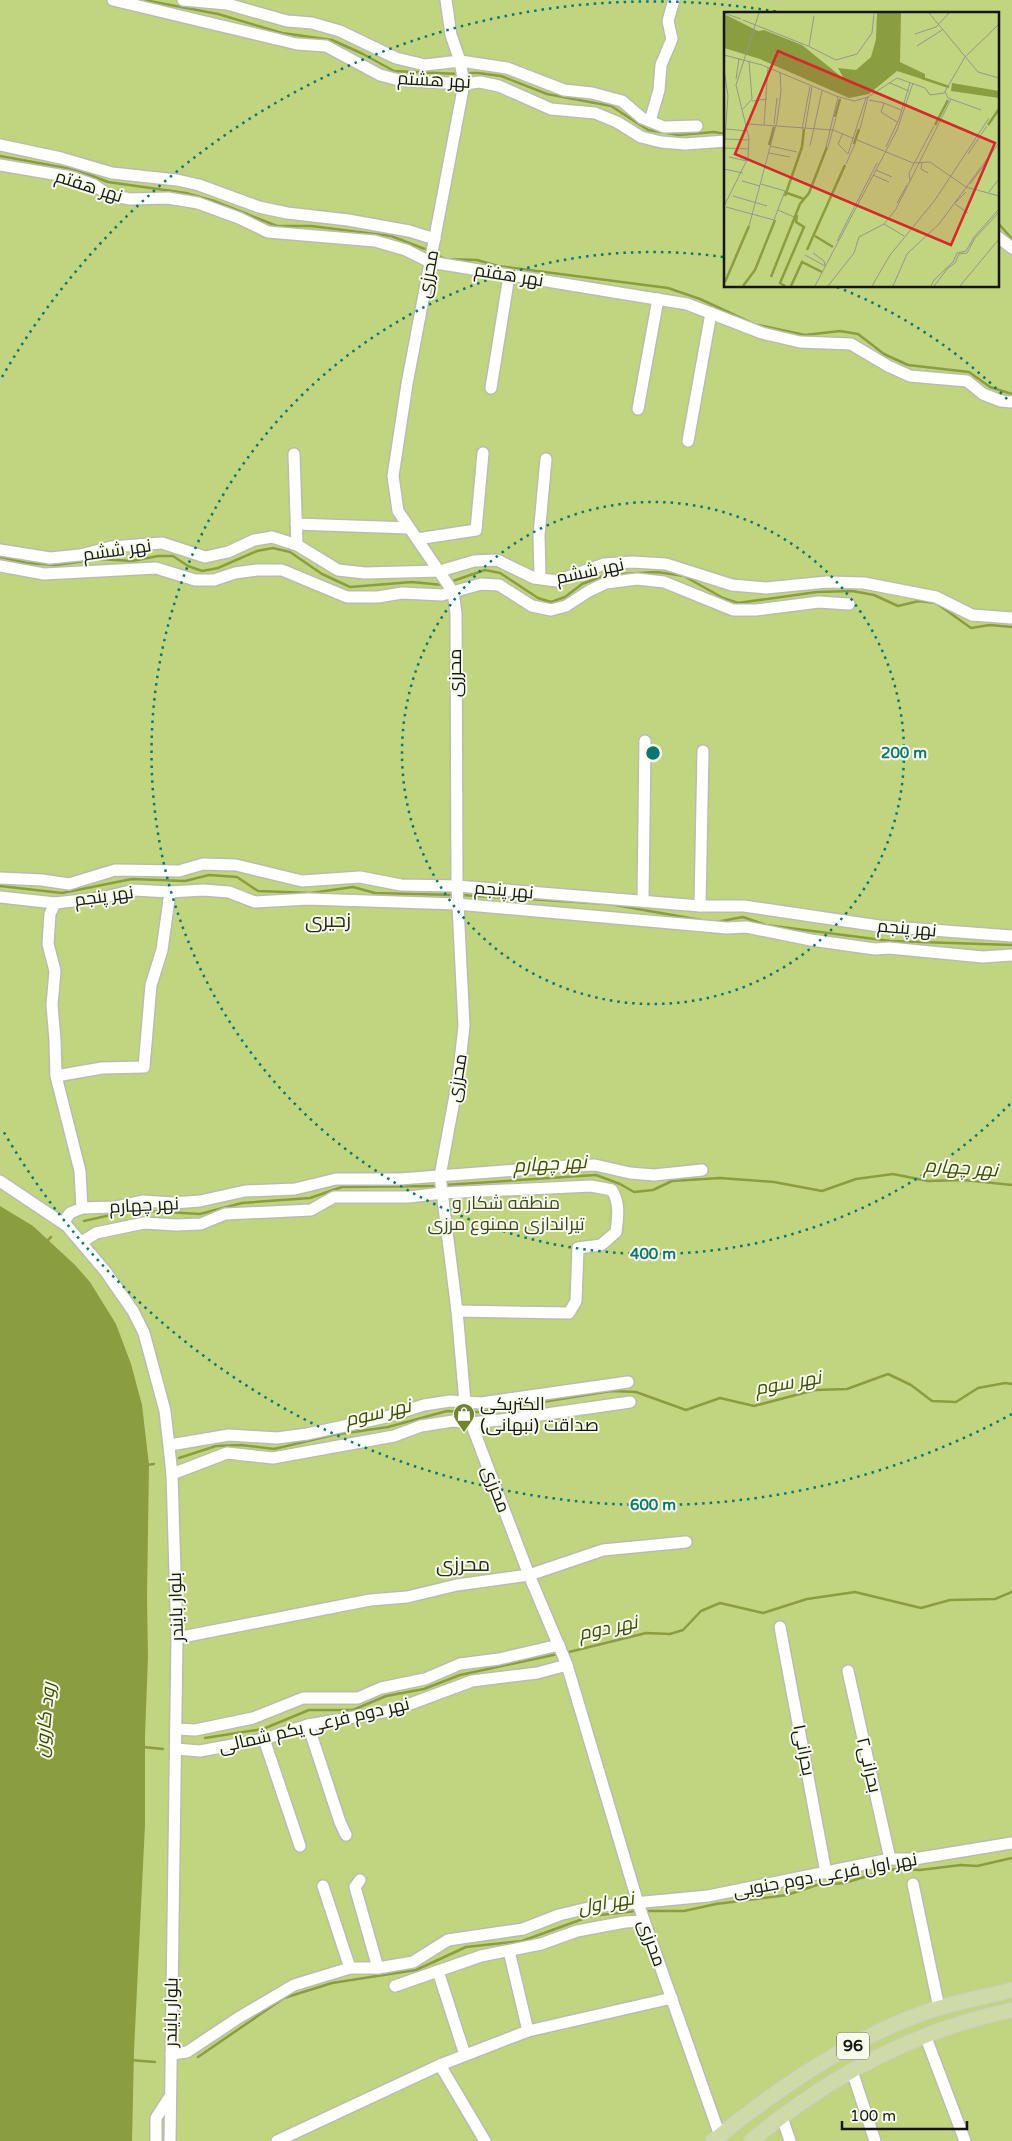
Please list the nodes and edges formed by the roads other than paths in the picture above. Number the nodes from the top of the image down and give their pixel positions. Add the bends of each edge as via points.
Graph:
1 (113, 0) edge
2 (183, 0) edge
3 (446, 0) edge
4 (674, 0) edge
5 (462, 72) junction
6 (650, 121) junction
7 (697, 126) dead end
8 (724, 142) edge
9 (0, 145) edge
10 (0, 165) edge
11 (1000, 239) edge
12 (1012, 248) edge
13 (432, 252) junction
14 (509, 276) junction
15 (658, 299) junction
16 (710, 313) junction
17 (491, 388) dead end
18 (1012, 402) edge
19 (638, 410) dead end
20 (688, 442) dead end
21 (483, 453) dead end
22 (294, 454) dead end
23 (546, 459) dead end
24 (296, 524) junction
25 (409, 528) junction
26 (417, 539) junction
27 (297, 545) junction
28 (0, 550) edge
29 (0, 566) edge
30 (442, 574) junction
31 (540, 578) junction
32 (452, 590) junction
33 (849, 604) dead end
34 (1012, 618) edge
35 (645, 741) dead end
36 (703, 751) dead end
37 (0, 878) edge
38 (170, 892) junction
39 (457, 894) junction
40 (0, 897) edge
41 (643, 900) junction
42 (55, 903) junction
43 (700, 906) junction
44 (1012, 936) edge
45 (1012, 955) edge
46 (56, 1076) junction
47 (702, 1170) dead end
48 (0, 1181) edge
49 (441, 1185) junction
50 (82, 1208) junction
51 (63, 1223) junction
52 (82, 1242) junction
53 (456, 1311) junction
54 (628, 1382) dead end
55 (630, 1402) dead end
56 (468, 1412) junction
57 (170, 1445) junction
58 (172, 1474) junction
59 (686, 1542) dead end
60 (528, 1576) junction
61 (780, 1627) dead end
62 (177, 1638) junction
63 (563, 1655) junction
64 (848, 1671) dead end
65 (308, 1725) junction
66 (176, 1729) junction
67 (264, 1739) junction
68 (176, 1750) junction
69 (346, 1835) dead end
70 (1012, 1843) edge
71 (300, 1846) dead end
72 (890, 1859) junction
73 (826, 1873) junction
74 (360, 1880) dead end
75 (913, 1884) dead end
76 (323, 1886) dead end
77 (641, 1912) junction
78 (510, 1951) junction
79 (350, 1968) junction
80 (378, 1968) junction
81 (438, 1971) junction
82 (395, 1986) dead end
83 (1012, 1990) edge
84 (672, 1998) junction
85 (939, 2008) junction
86 (1012, 2010) edge
87 (528, 2032) junction
88 (925, 2035) junction
89 (171, 2054) junction
90 (465, 2056) junction
91 (440, 2065) junction
92 (852, 2071) junction
93 (169, 2098) junction
94 (782, 2117) junction
95 (719, 2139) edge
96 (156, 2141) edge
97 (170, 2141) edge
98 (278, 2141) edge
99 (485, 2141) edge
100 (750, 2141) edge
101 (790, 2141) edge
102 (875, 2141) edge
103 (965, 2141) edge

1 - 5 street, نهر هشتم via 298,44 326,46 380,74 399,80
2 - 5 street via 227,4 287,21 312,24 340,32 396,58
3 - 5 street via 451,36
4 - 6 street via 668,21 672,39 661,65 659,90
5 - 6 street via 507,68 564,90 622,101
5 - 8 street, نهر هشتم via 480,82 500,86 551,108 595,113 641,137 685,144
5 - 13 street, محرزی
6 - 7 street via 664,127
9 - 13 street via 112,173 199,185 287,214 356,221 409,231
10 - 13 street, نهر هفتم via 71,177 94,185 109,195 198,203 268,232 376,241 406,250
11 - 12 street
13 - 14 street, نهر هفتم
13 - 25 street, محرزی via 393,476 398,512
14 - 15 street, نهر هفتم
14 - 17 street
15 - 16 street, نهر هفتم via 687,304
15 - 19 street
16 - 18 street, نهر هفتم via 762,333 800,342 851,344 910,376 967,381 983,394
16 - 20 street
21 - 26 street via 476,530
22 - 24 street
23 - 31 street via 539,535
24 - 25 street
24 - 27 street
25 - 26 street, محرزی
26 - 30 street, محرزی
27 - 28 street, نهر ششم via 272,538 254,540 228,552 205,557 162,543 111,547 50,558
27 - 30 street, نهر ششم via 338,570
29 - 32 street via 44,574 156,568 196,580 214,580 257,570 282,570 347,597 378,597 402,592 442,595
30 - 31 street, نهر ششم via 474,561 497,560
30 - 32 street, محرزی
31 - 34 street, نهر ششم via 557,581 604,564 666,564 732,585 766,588 827,582 864,583 936,597 972,615
32 - 33 street via 480,584 499,585 532,606 551,610 566,606 606,583 638,579 664,582 733,610 819,602
32 - 39 street, محرزی via 456,613
35 - 41 street
36 - 43 street
37 - 39 street, نهر پنجم via 69,884 115,870 179,871 203,864 236,865 302,881 360,877
38 - 39 street, نهر پنجم via 230,892 254,902
38 - 42 street, نهر پنجم via 134,890 101,898
38 - 46 street via 162,950 151,985 144,1067 102,1068
39 - 41 street, نهر پنجم
39 - 45 street, نهر پنجم via 727,928 746,927 875,949 983,957
39 - 49 street, محرزی via 464,1026
40 - 42 street, نهر پنجم
41 - 43 street, نهر پنجم
42 - 46 street via 50,914 48,944 55,971 52,1005
43 - 44 street, نهر پنجم via 744,906 889,928
46 - 50 street via 80,1171
47 - 49 street via 654,1175 595,1166 568,1166
48 - 51 street, بلوار بایندر
49 - 50 street, نهر چهارم via 400,1179 336,1179 295,1189 245,1191 200,1201 142,1201 116,1207
49 - 52 street via 409,1197 334,1197 311,1210 225,1214 201,1224 144,1223 96,1233
49 - 53 street, محرزی
49 - 53 street via 591,1186 612,1190 619,1209 616,1232 601,1245 578,1248 576,1301 568,1313
50 - 51 street via 70,1213
51 - 52 street, بلوار بایندر
52 - 57 street, بلوار بایندر via 133,1310 144,1333 165,1411
53 - 56 street, محرزی
54 - 56 street via 481,1404
55 - 56 street via 519,1418
56 - 57 street via 450,1401 307,1434 277,1438 229,1435
56 - 58 street via 452,1421 421,1426 394,1436 273,1458 227,1454
56 - 60 street, محرزی
57 - 58 street, بلوار بایندر
58 - 62 street, بلوار بایندر
59 - 60 street via 603,1550
60 - 62 street via 370,1600
60 - 63 street, محرزی
61 - 73 street, بحرانی۱
62 - 66 street, بلوار بایندر
63 - 65 street, نهر دوم فرعی یکم شمالی via 537,1673 472,1681 394,1710
63 - 66 street via 460,1664 425,1678 380,1688 358,1698 303,1698 253,1718 195,1730
63 - 77 street, محرزی
64 - 72 street, بحرانی۲
65 - 67 street, نهر دوم فرعی یکم شمالی
65 - 69 street
66 - 68 street, بلوار بایندر
67 - 68 street, نهر دوم فرعی یکم شمالی via 200,1751
67 - 71 street
68 - 89 street, بلوار بایندر
70 - 72 street, نهر اول فرعی دوم جنوبی
72 - 73 street, نهر اول فرعی دوم جنوبی
73 - 77 street, نهر اول فرعی دوم جنوبی
74 - 80 street via 355,1887
75 - 85 street
76 - 79 street
77 - 78 street via 625,1922 577,1931
77 - 80 street via 592,1908 559,1915 523,1928 448,1940 413,1962
77 - 84 street, محرزی
78 - 81 street via 481,1956
78 - 87 street
79 - 80 street
79 - 89 street via 294,1985 187,2052
81 - 82 street
81 - 90 street
83 - 85 main road, 96
84 - 87 street
84 - 95 street, محرزی
85 - 95 main road, 96 via 865,2039 820,2065
86 - 88 main road, 96
87 - 90 street
88 - 92 main road, 96
88 - 103 street
89 - 93 street, بلوار بایندر
90 - 91 street
91 - 98 street
91 - 99 street
92 - 94 main road, 96
92 - 102 street
93 - 96 street, بلوار بایندر via 156,2118
93 - 97 street, بلوار بایندر
94 - 100 main road, 96
94 - 101 street

